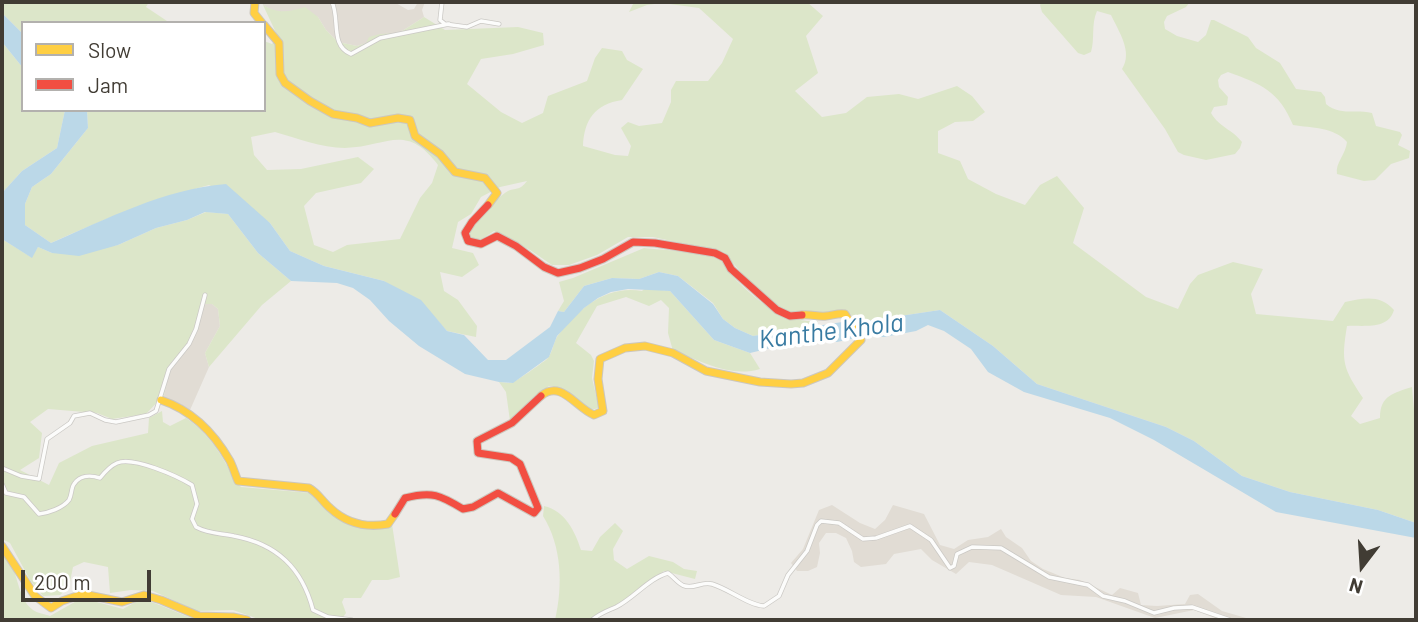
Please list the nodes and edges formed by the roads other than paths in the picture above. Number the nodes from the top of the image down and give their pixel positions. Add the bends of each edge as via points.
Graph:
1 (255, 2) edge
2 (332, 2) edge
3 (442, 2) edge
4 (261, 21) edge
5 (449, 24) junction
6 (499, 24) dead end
7 (266, 28) edge
8 (205, 295) dead end
9 (161, 400) junction
10 (2, 468) edge
11 (2, 484) edge
12 (2, 546) edge
13 (247, 620) edge
14 (352, 620) edge
15 (593, 620) edge
16 (1230, 620) edge

1 - 4 street via 254,13
2 - 5 street via 340,45 351,54 380,38
3 - 5 street via 440,20
5 - 6 street
7 - 9 street via 279,43 280,74 285,83 310,102 333,114 370,122 410,120 415,136 455,172 485,178 497,193 469,223 468,241 481,244 497,236 558,273 603,259 634,242 715,253 777,310 790,316 845,314 861,340 828,373 791,384 706,371 673,353 645,346 611,353 600,359 598,367 600,414 584,411 555,389 512,423 477,441 478,453 511,458 520,464 538,508 534,513 498,493 463,509 438,494 417,495 405,498 383,526 356,524 309,488 239,481 211,434 175,404
8 - 9 street via 196,329 169,369
9 - 10 street via 149,415 116,422 90,413 74,416 47,439 39,479
11 - 14 street via 6,493 24,497 43,514 66,502 80,479 100,478 120,462 168,472 192,485 197,504 192,519 197,527 278,553 295,570 313,610
12 - 13 street via 40,602 51,608 83,594 122,602 145,594 197,616 229,614
15 - 16 street via 668,573 681,585 710,583 764,606 779,596 821,522 839,523 863,539 906,525 932,540 950,568 957,554 967,548 1001,548 1049,577 1088,585 1103,596 1154,613 1192,607

